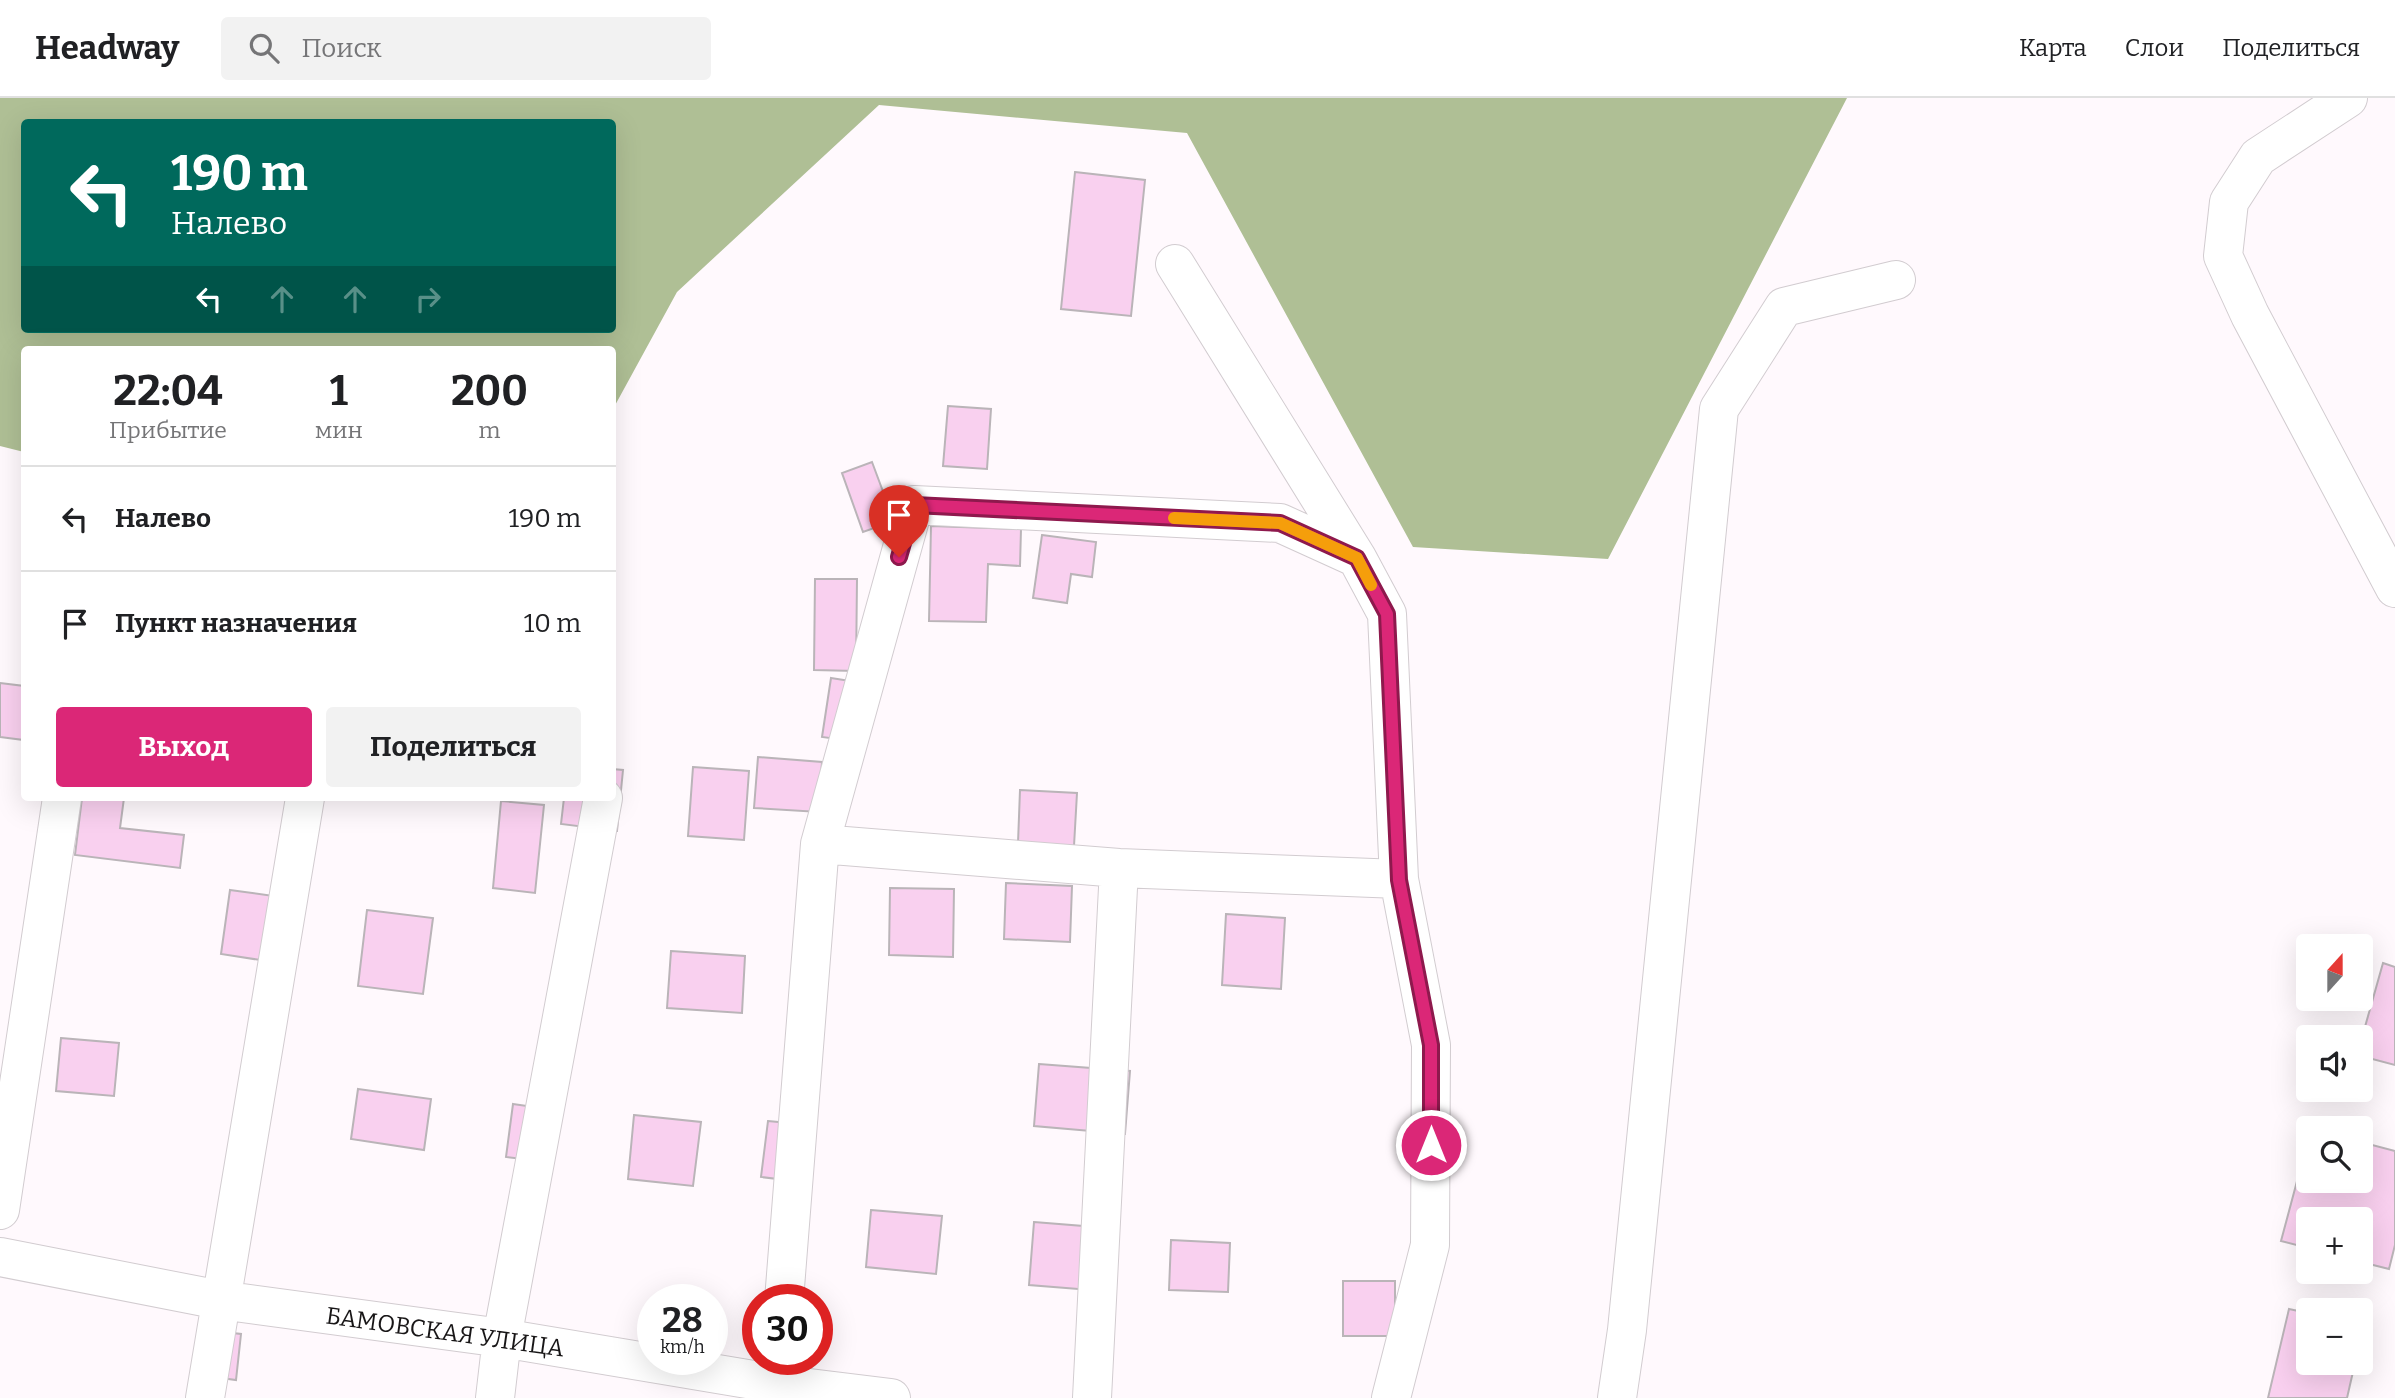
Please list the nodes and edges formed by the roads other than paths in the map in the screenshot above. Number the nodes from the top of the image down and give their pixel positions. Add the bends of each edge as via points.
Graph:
1 (2348, 98) edge
2 (1175, 264) dead end
3 (1896, 280) dead end
4 (1357, 558) junction
5 (2395, 588) edge
6 (62, 801) edge
7 (304, 801) edge
8 (602, 801) edge
9 (820, 844) junction
10 (1119, 868) junction
11 (1399, 880) junction
12 (0, 1210) edge
13 (0, 1257) edge
14 (785, 1284) edge
15 (220, 1300) junction
16 (502, 1338) junction
17 (777, 1381) edge
18 (205, 1398) edge
19 (495, 1398) edge
20 (891, 1398) edge
21 (1092, 1398) edge
22 (1391, 1398) edge
23 (1617, 1398) edge

1 - 5 street via 2258,157 2229,202 2223,256
2 - 4 street
3 - 23 street via 1784,307 1719,409
4 - 9 street via 1280,523 914,505
4 - 11 street via 1387,614
6 - 12 street
7 - 15 street
8 - 16 street
9 - 10 street
9 - 14 street
10 - 11 street
10 - 21 street
11 - 22 street via 1431,1045 1430,1245
13 - 15 street, БАМОВСКАЯ УЛИЦА
15 - 16 street, БАМОВСКАЯ УЛИЦА
15 - 18 street
16 - 17 street, БАМОВСКАЯ УЛИЦА
16 - 19 street
17 - 20 street, БАМОВСКАЯ УЛИЦА

